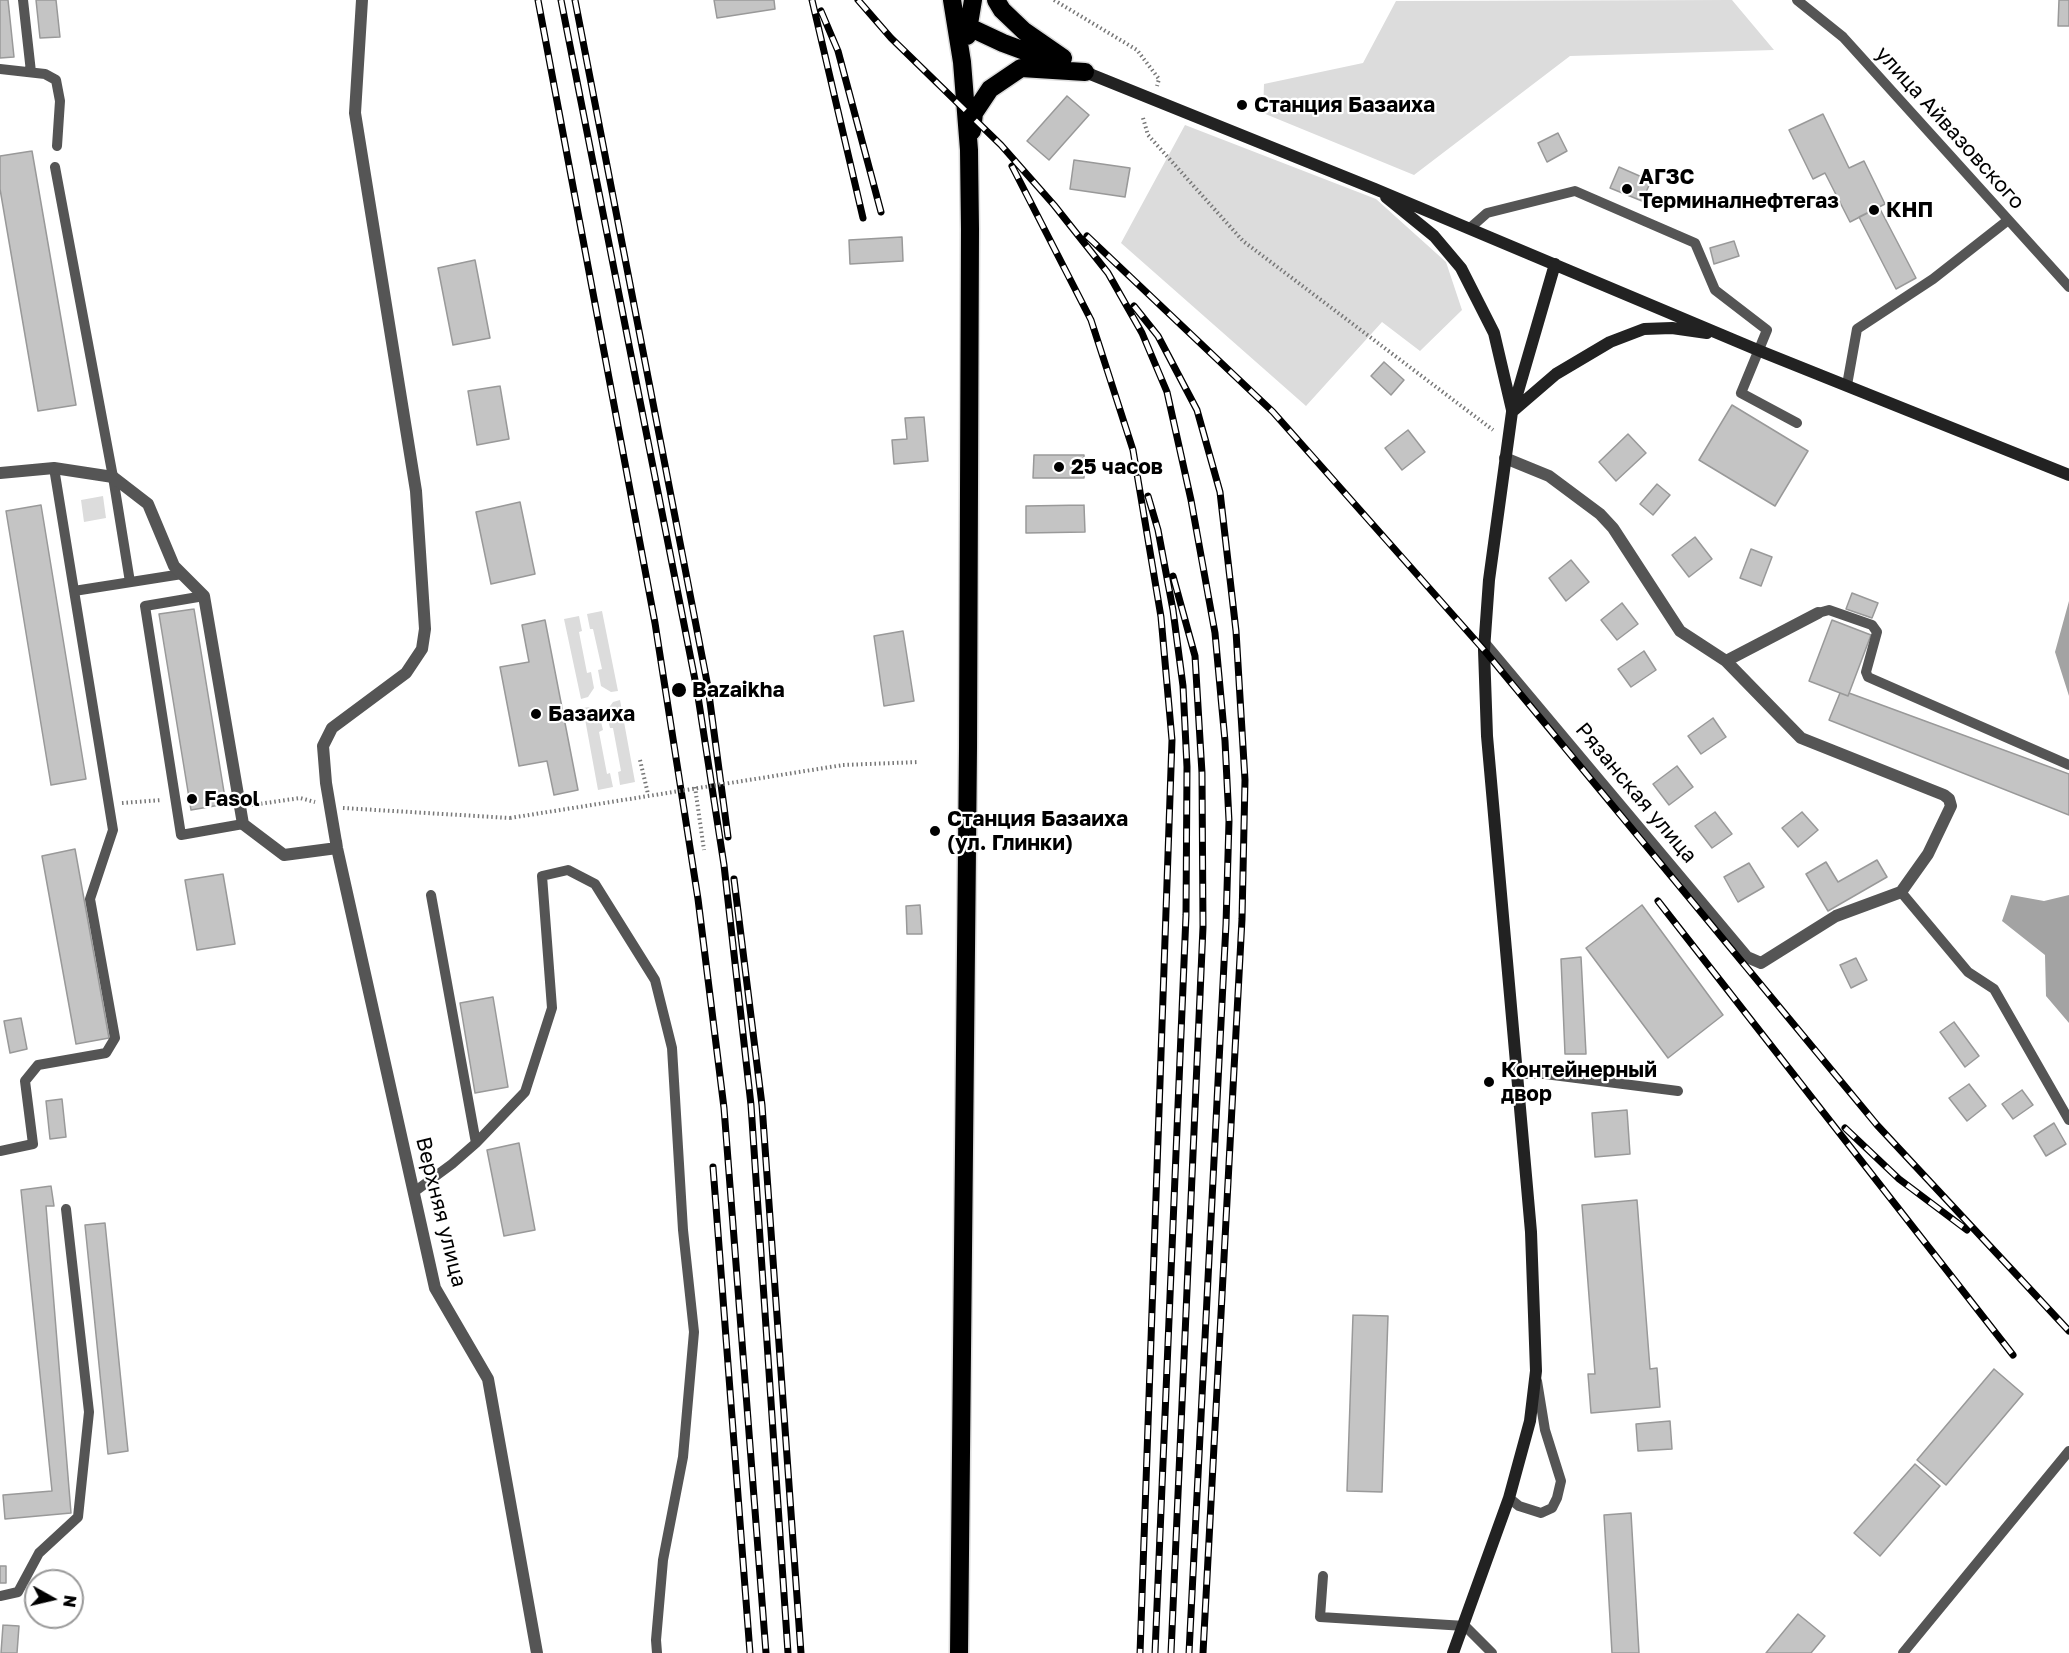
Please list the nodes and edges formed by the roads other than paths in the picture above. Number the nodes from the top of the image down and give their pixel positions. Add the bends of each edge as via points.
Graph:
1 (23, 0) edge
2 (362, 0) edge
3 (952, 0) edge
4 (973, 0) edge
5 (996, 0) edge
6 (1797, 0) edge
7 (962, 23) junction
8 (0, 69) edge
9 (31, 72) junction
10 (1085, 72) junction
11 (57, 146) dead end
12 (969, 150) junction
13 (55, 167) dead end
14 (1376, 189) junction
15 (2007, 221) junction
16 (1470, 228) junction
17 (1555, 264) junction
18 (2069, 287) edge
19 (1725, 335) junction
20 (1760, 351) junction
21 (1847, 385) junction
22 (1512, 412) junction
23 (1797, 423) dead end
24 (1504, 458) junction
25 (54, 468) junction
26 (0, 473) edge
27 (2069, 475) edge
28 (113, 477) junction
29 (182, 574) junction
30 (130, 582) junction
31 (74, 591) junction
32 (204, 596) junction
33 (1818, 613) joint
34 (1484, 643) junction
35 (1726, 661) junction
36 (2069, 765) edge
37 (243, 824) junction
38 (337, 848) junction
39 (1900, 892) junction
40 (431, 895) dead end
41 (1515, 1074) junction
42 (1678, 1091) dead end
43 (2069, 1120) edge
44 (476, 1143) junction
45 (0, 1151) edge
46 (414, 1192) junction
47 (66, 1209) dead end
48 (1536, 1371) junction
49 (2069, 1451) edge
50 (1509, 1498) junction
51 (1323, 1576) dead end
52 (0, 1596) edge
53 (1465, 1626) junction
54 (537, 1653) edge
55 (657, 1653) edge
56 (959, 1653) edge
57 (1454, 1653) edge
58 (1492, 1653) edge
59 (1903, 1653) edge

1 - 9 lane
2 - 38 street, Верхняя улица via 355,113 416,490 425,629 422,649 406,672 332,728 323,746
3 - 7 highway
4 - 7 highway
5 - 10 highway via 1024,31
6 - 15 lane, улица Айвазовского via 1843,37
7 - 10 highway via 1003,43
7 - 12 highway
8 - 9 lane
9 - 11 lane via 56,80 60,101
10 - 12 highway via 1021,68 1013,73 990,89 974,113
10 - 14 main road
12 - 56 highway via 968,772
13 - 28 lane
14 - 16 main road
14 - 22 main road via 1434,236 1461,268 1494,333
15 - 18 lane, улица Айвазовского
15 - 21 lane via 1933,279 1857,329
16 - 17 main road
16 - 20 lane via 1486,213 1575,191 1695,243 1715,290 1767,330
17 - 19 main road
17 - 22 main road
19 - 20 main road
19 - 22 main road via 1672,328 1644,329 1610,342 1556,374
20 - 21 main road
20 - 23 lane via 1740,393
21 - 27 main road
22 - 24 main road
24 - 34 main road
24 - 35 street via 1550,476 1600,514 1680,631
25 - 26 street
25 - 28 street
25 - 31 lane
28 - 29 street via 148,504 174,566
28 - 30 lane
29 - 30 lane
29 - 32 street
30 - 31 lane
31 - 45 lane via 113,830 90,898 115,1038 106,1053 38,1065 25,1081 33,1144
32 - 37 street
32 - 37 lane via 145,606 181,835
33 - 35 street
33 - 36 lane via 1829,610 1872,625 1877,632 1868,677
34 - 39 street, Рязанская улица via 1747,957 1761,963 1836,916
34 - 41 main road via 1487,736
35 - 39 street via 1802,738 1949,799 1951,807 1928,854
37 - 38 street via 284,855
38 - 46 street, Верхняя улица
39 - 43 lane via 1968,972 1994,989
40 - 44 lane
41 - 42 lane via 1545,1074
41 - 48 main road via 1531,1232
44 - 46 lane
44 - 55 lane via 525,1092 552,1008 542,876 568,870 595,884 655,980 672,1048 683,1230 694,1332 683,1457 663,1560
46 - 54 street, Верхняя улица via 435,1288 488,1379
47 - 52 lane via 88,1412 78,1517 39,1553 18,1592
48 - 50 main road via 1530,1421
48 - 50 lane via 1545,1430 1561,1481 1552,1508 1541,1513 1525,1509
49 - 59 lane
50 - 53 main road
51 - 53 lane via 1320,1617
53 - 57 main road
53 - 58 lane

